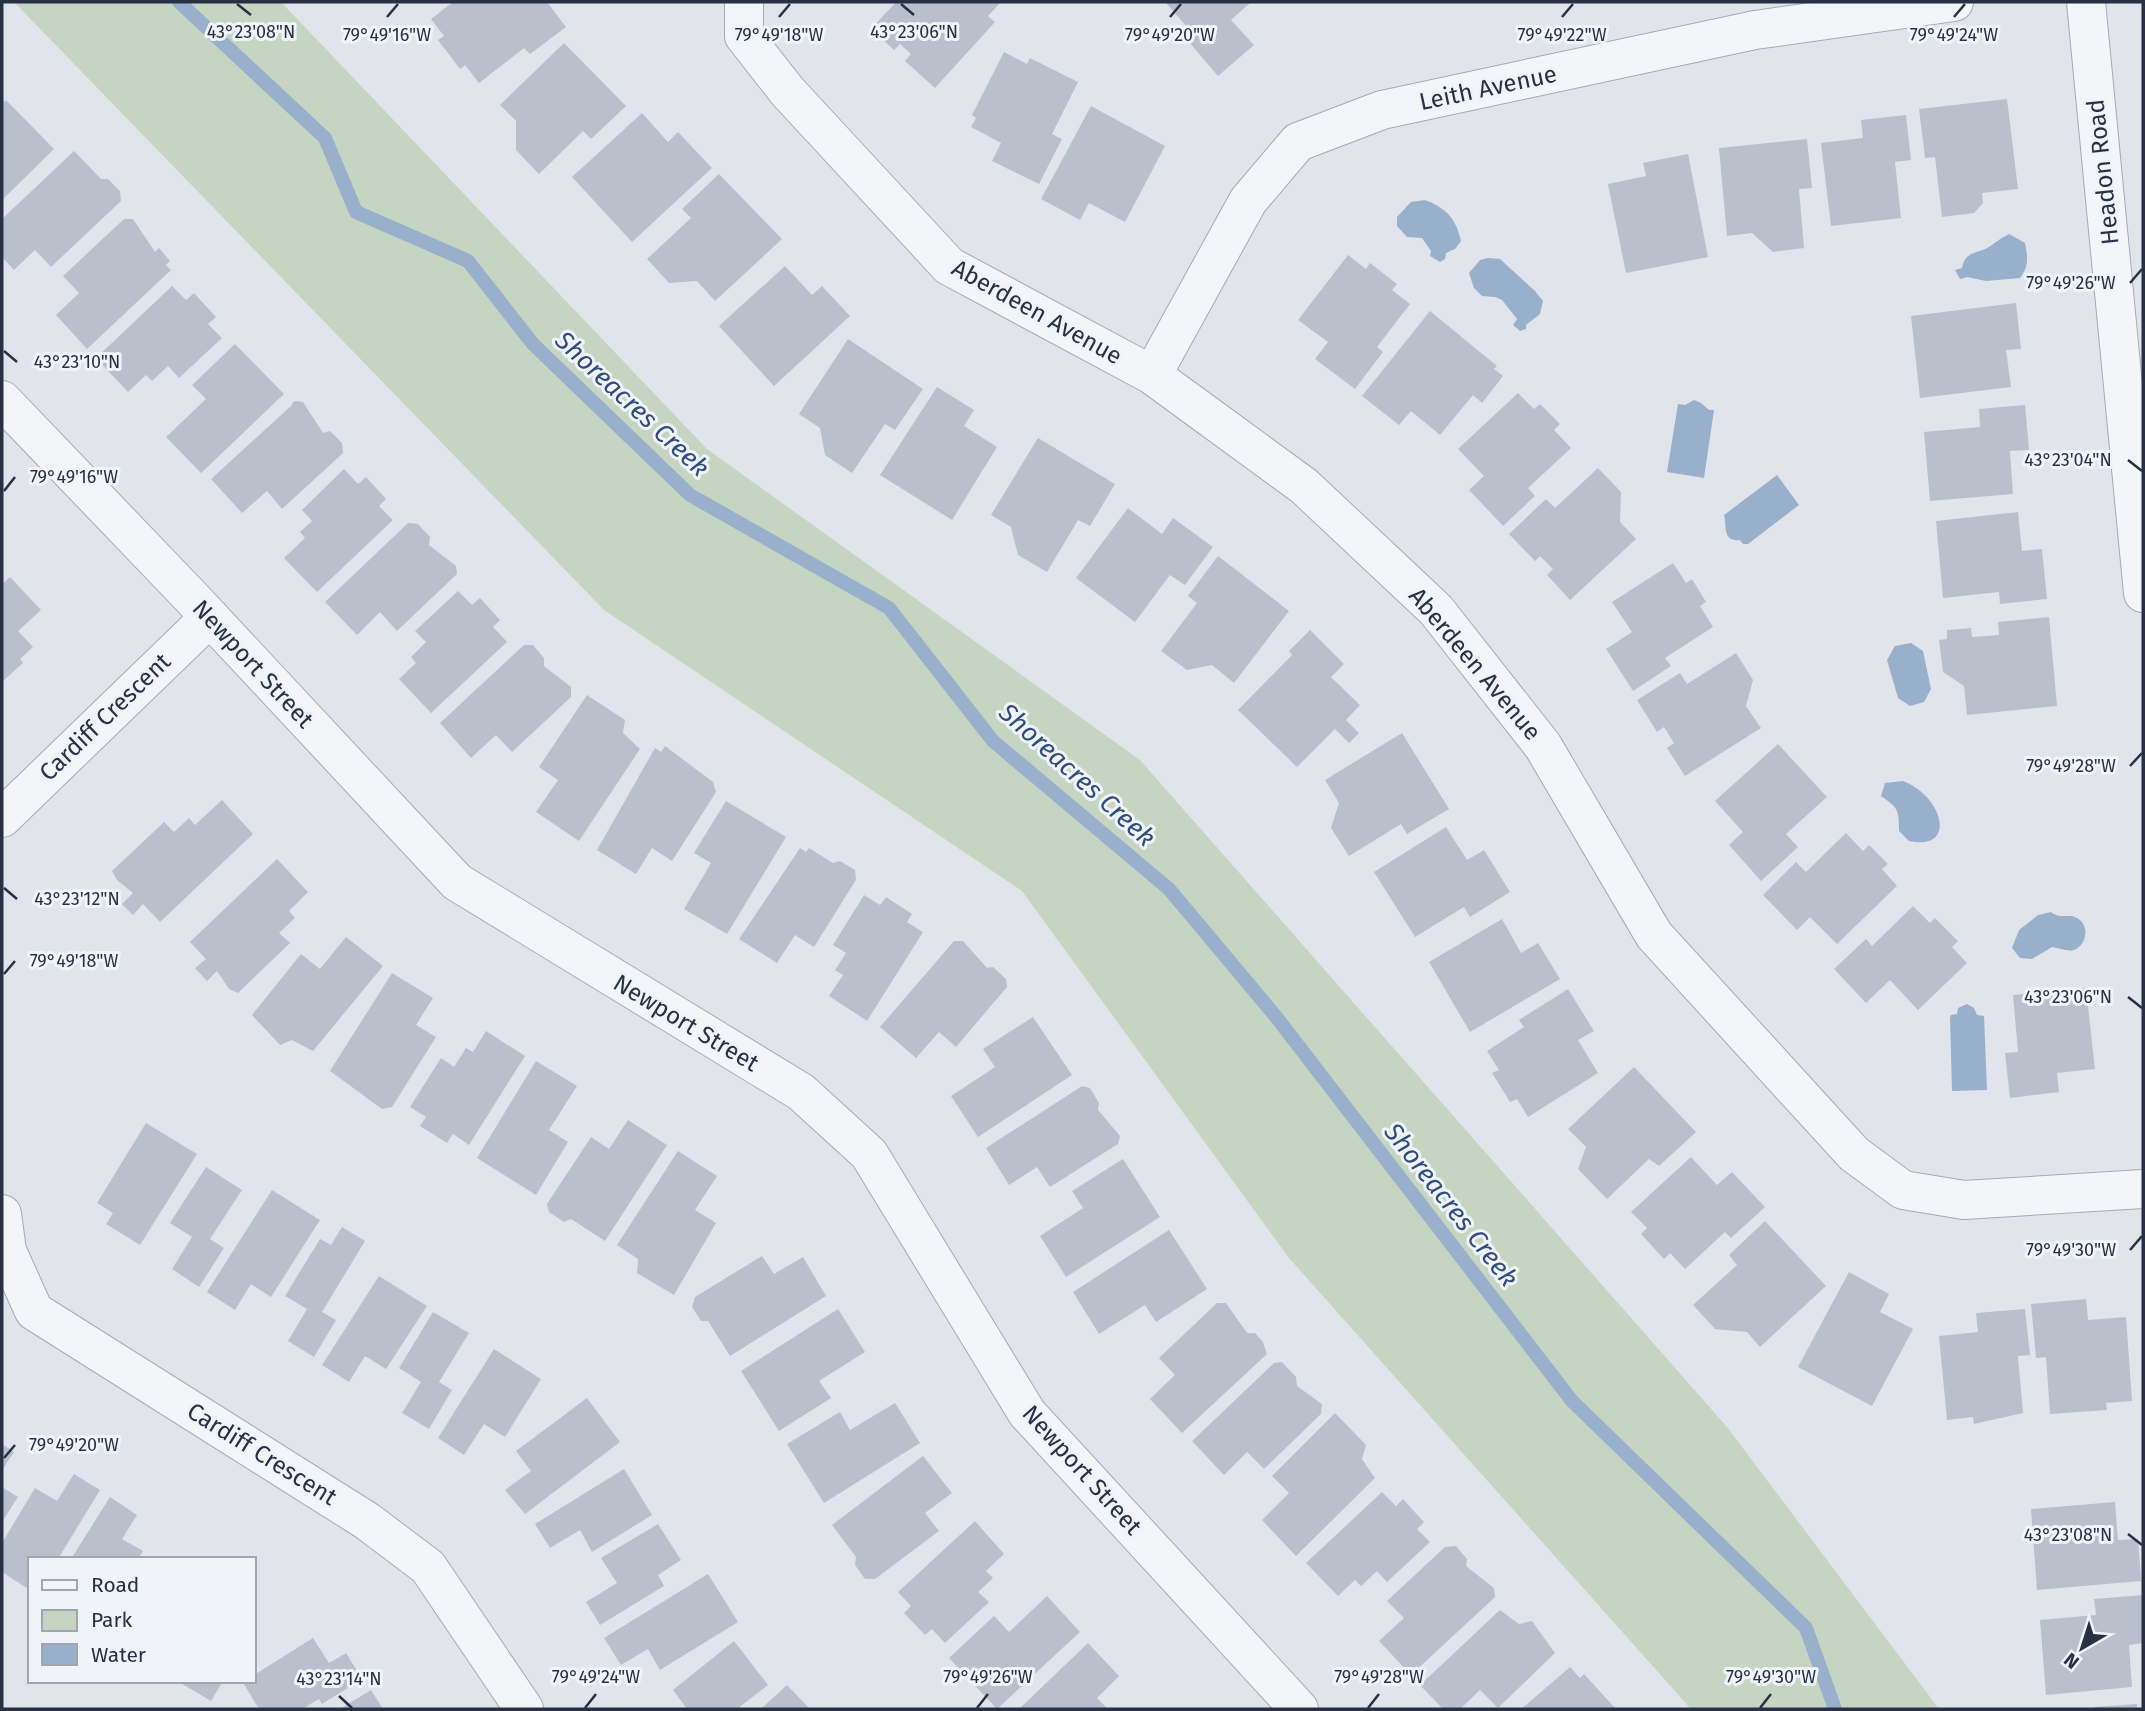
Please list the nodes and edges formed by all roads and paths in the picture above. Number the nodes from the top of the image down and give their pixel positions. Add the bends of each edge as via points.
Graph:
1 (744, 2) edge
2 (1954, 2) edge
3 (2086, 2) edge
4 (1152, 375) junction
5 (2, 400) edge
6 (2143, 593) edge
7 (210, 617) junction
8 (2, 818) edge
9 (2143, 1189) edge
10 (2, 1213) edge
11 (524, 1709) edge
12 (1299, 1709) edge

1 - 4 street, Aberdeen Avenue via 744,36 758,55 948,266
2 - 4 street, Leith Avenue via 1742,33 1382,110 1298,142 1248,201
3 - 6 street, Headon Road
4 - 9 street, Aberdeen Avenue via 1304,486 1436,610 1544,746 1654,935 1854,1154 1903,1190 1964,1200
5 - 7 street, Newport Street
7 - 8 street, Cardiff Crescent
7 - 12 street, Newport Street via 457,882 801,1092 869,1154 1027,1413
10 - 11 street, Cardiff Crescent via 7,1251 34,1311 367,1521 428,1567

